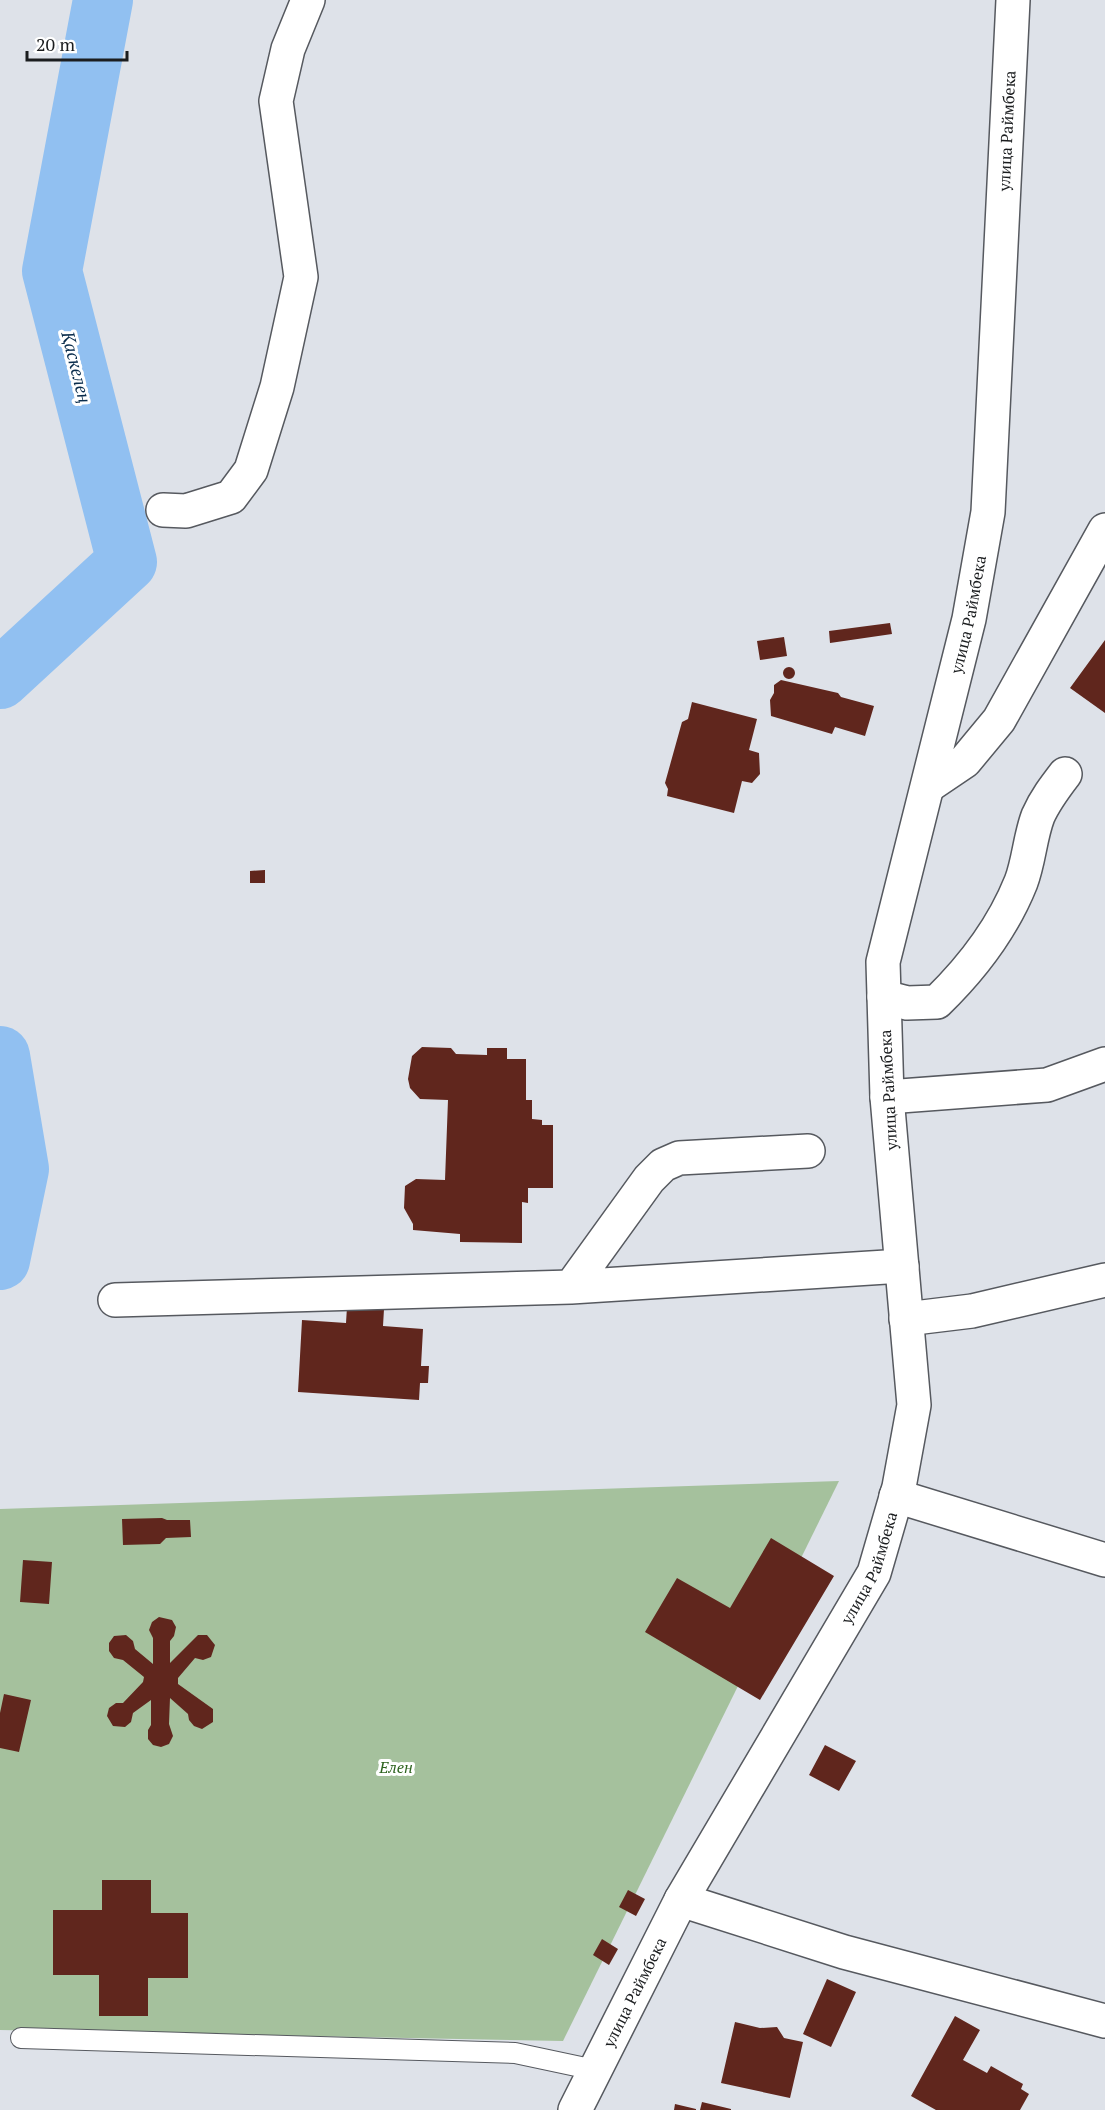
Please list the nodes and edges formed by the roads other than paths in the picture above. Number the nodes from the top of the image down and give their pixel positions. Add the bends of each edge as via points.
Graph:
1 (308, 0) edge
2 (1013, 0) edge
3 (163, 510) dead end
4 (1105, 530) edge
5 (1065, 774) dead end
6 (928, 786) junction
7 (884, 997) junction
8 (1105, 1064) edge
9 (887, 1096) junction
10 (808, 1150) dead end
11 (902, 1266) junction
12 (1105, 1280) edge
13 (571, 1287) junction
14 (115, 1300) dead end
15 (906, 1319) junction
16 (896, 1496) junction
17 (1105, 1560) edge
18 (681, 1900) junction
19 (1105, 2021) edge
20 (21, 2038) dead end
21 (595, 2070) junction
22 (575, 2110) edge

1 - 3 street via 288,49 276,101 301,277 277,387 251,470 231,497 186,511
2 - 6 street, улица Раймбека via 988,512 969,619
4 - 6 street via 999,720 965,761
5 - 7 street via 1038,817 1021,882 1008,908 961,978 937,1002 907,1003
6 - 7 street, улица Раймбека via 883,962
7 - 9 street, улица Раймбека
8 - 9 street via 1047,1085
9 - 11 street, улица Раймбека
10 - 13 street via 679,1158 663,1165
11 - 13 street
11 - 15 street, улица Раймбека
12 - 15 street via 972,1311
13 - 14 street
15 - 16 street, улица Раймбека via 914,1405
16 - 17 street
16 - 18 street, улица Раймбека via 874,1573
18 - 19 street via 844,1952
18 - 21 street, улица Раймбека
20 - 21 lane via 515,2054
21 - 22 street, улица Раймбека

